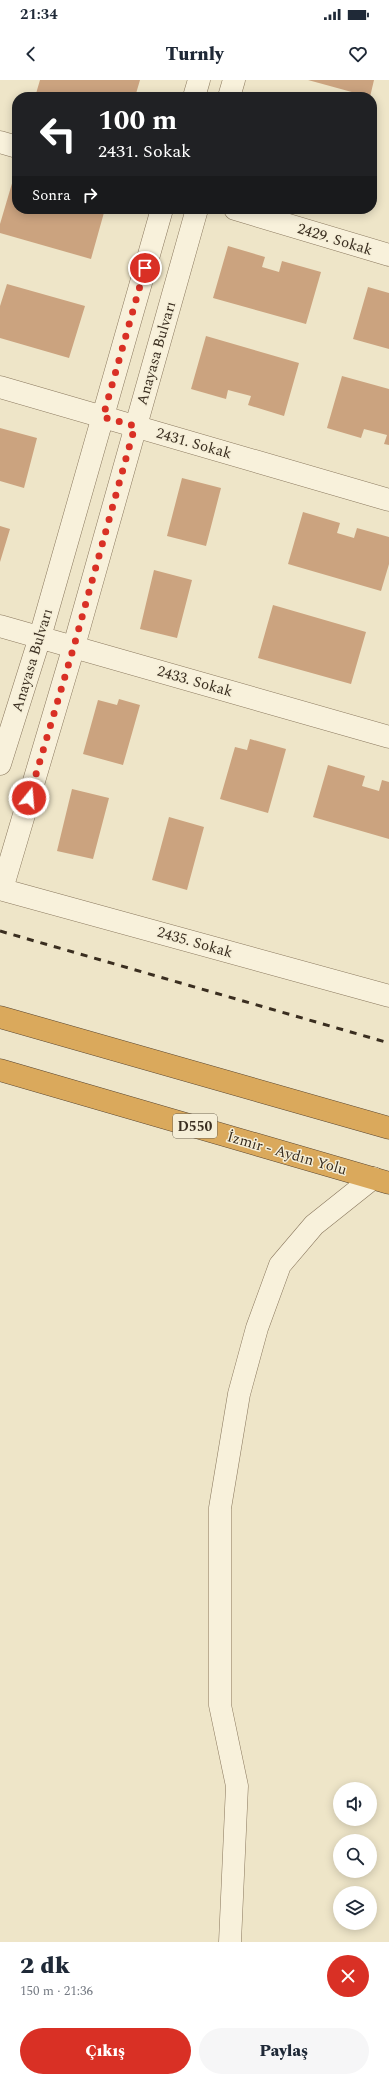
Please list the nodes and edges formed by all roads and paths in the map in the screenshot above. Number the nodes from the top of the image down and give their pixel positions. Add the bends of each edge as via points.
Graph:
1 (199, 80) edge
2 (234, 80) edge
3 (195, 92) edge
4 (230, 92) edge
5 (0, 142) edge
6 (12, 145) edge
7 (161, 214) edge
8 (196, 214) edge
9 (252, 214) edge
10 (389, 255) edge
11 (0, 387) edge
12 (103, 417) junction
13 (135, 426) junction
14 (389, 500) edge
15 (0, 626) edge
16 (40, 637) junction
17 (74, 646) junction
18 (389, 737) edge
19 (0, 764) edge
20 (1, 889) edge
21 (389, 996) edge
22 (0, 1017) edge
23 (0, 1070) edge
24 (389, 1128) edge
25 (381, 1181) edge
26 (230, 1942) edge

1 - 3 street
2 - 4 street
5 - 6 street
7 - 12 street, Anayasa Bulvarı
8 - 13 street, Anayasa Bulvarı
9 - 10 street, 2429. Sokak
11 - 12 street, 2431. Sokak
12 - 13 street, 2431. Sokak
12 - 16 street, Anayasa Bulvarı
13 - 14 street, 2431. Sokak
13 - 17 street, Anayasa Bulvarı
15 - 16 street, 2433. Sokak
16 - 17 street, 2433. Sokak
16 - 19 street, Anayasa Bulvarı
17 - 18 street, 2433. Sokak
17 - 20 street, Anayasa Bulvarı
20 - 21 street, 2435. Sokak
22 - 24 highway
23 - 25 highway, İzmir - Aydın Yolu / D550
25 - 26 street via 314,1225 280,1265 257,1328 239,1394 220,1508 220,1704 237,1786

